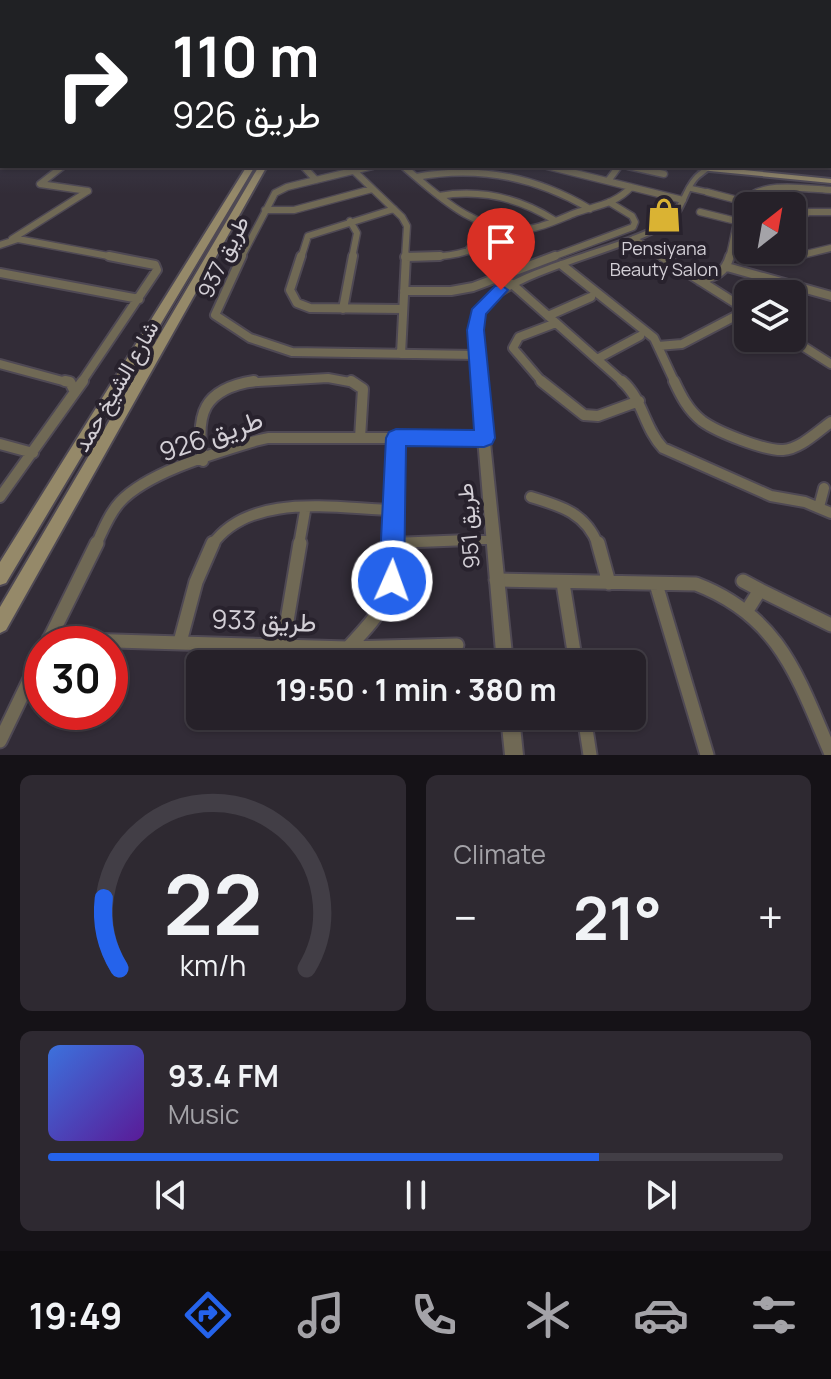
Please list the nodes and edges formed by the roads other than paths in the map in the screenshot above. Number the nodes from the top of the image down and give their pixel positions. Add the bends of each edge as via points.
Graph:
1 (60, 168) edge
2 (250, 168) edge
3 (262, 168) edge
4 (305, 168) edge
5 (365, 168) edge
6 (405, 168) edge
7 (555, 168) edge
8 (618, 168) edge
9 (637, 168) edge
10 (715, 168) edge
11 (753, 168) edge
12 (354, 171) junction
13 (664, 174) dead end
14 (690, 174) edge
15 (416, 177) junction
16 (831, 179) edge
17 (316, 180) junction
18 (608, 181) junction
19 (631, 187) junction
20 (372, 189) junction
21 (831, 190) edge
22 (707, 192) joint
23 (763, 192) edge
24 (439, 196) junction
25 (734, 199) edge
26 (683, 200) junction
27 (609, 202) junction
28 (394, 209) junction
29 (590, 209) junction
30 (265, 210) junction
31 (700, 212) dead end
32 (831, 212) edge
33 (806, 213) edge
34 (734, 218) edge
35 (554, 220) junction
36 (350, 221) junction
37 (502, 227) junction
38 (12, 239) junction
39 (634, 239) junction
40 (734, 241) edge
41 (0, 245) edge
42 (831, 248) edge
43 (469, 249) junction
44 (806, 256) edge
45 (405, 257) junction
46 (562, 265) junction
47 (727, 267) junction
48 (0, 273) edge
49 (500, 277) junction
50 (700, 281) junction
51 (512, 284) junction
52 (404, 291) junction
53 (831, 296) edge
54 (591, 297) dead end
55 (139, 299) junction
56 (734, 302) edge
57 (343, 309) junction
58 (402, 309) junction
59 (734, 318) edge
60 (552, 319) junction
61 (640, 336) dead end
62 (658, 346) junction
63 (806, 348) edge
64 (401, 354) junction
65 (476, 355) junction
66 (597, 359) junction
67 (0, 364) edge
68 (831, 364) edge
69 (75, 392) junction
70 (639, 401) junction
71 (829, 425) edge
72 (360, 438) junction
73 (396, 438) junction
74 (484, 438) junction
75 (0, 444) edge
76 (33, 453) junction
77 (203, 461) junction
78 (824, 488) edge
79 (0, 497) edge
80 (531, 497) dead end
81 (819, 507) junction
82 (394, 510) junction
83 (305, 511) junction
84 (831, 513) edge
85 (469, 540) joint
86 (493, 540) junction
87 (393, 543) junction
88 (0, 577) edge
89 (496, 580) junction
90 (743, 581) dead end
91 (563, 583) junction
92 (609, 583) junction
93 (656, 584) junction
94 (760, 590) junction
95 (748, 609) junction
96 (0, 624) edge
97 (831, 625) edge
98 (56, 626) edge
99 (128, 642) edge
100 (180, 642) junction
101 (283, 645) junction
102 (457, 645) dead end
103 (348, 648) junction
104 (504, 650) edge
105 (574, 650) edge
106 (24, 691) edge
107 (511, 730) edge
108 (586, 730) edge
109 (0, 741) edge
110 (831, 754) edge
111 (514, 755) edge
112 (590, 755) edge
113 (707, 755) edge

1 - 38 street via 40,184 88,191
2 - 88 main road, شارع الشيخ حمد
3 - 96 main road, شارع الشيخ حمد
4 - 17 street
5 - 12 street, طريق 937
6 - 15 street
7 - 18 street
8 - 18 street
9 - 13 street
10 - 14 main road
10 - 16 main road
11 - 16 main road
12 - 17 street, طريق 937
12 - 20 street
14 - 22 street
14 - 26 street, طريق 951
15 - 24 street
15 - 29 street via 483,171 566,194
17 - 30 street, طريق 937 via 277,192
18 - 19 street
19 - 26 street
19 - 27 street
20 - 28 street
20 - 30 street via 294,210
21 - 23 street
22 - 25 street
24 - 35 street via 474,192
24 - 37 street via 464,215
26 - 39 street, طريق 951 via 668,222
27 - 29 street
27 - 49 street via 632,216 633,227
28 - 36 street
28 - 45 street via 407,226
29 - 35 street
30 - 64 street, طريق 937 via 217,305 218,319 284,351
31 - 34 street
32 - 33 street
35 - 37 street via 524,229
36 - 57 street via 357,233
36 - 57 street via 306,237 290,290 303,306
37 - 43 street via 491,240
38 - 41 street
38 - 55 street via 155,265
39 - 46 street, طريق 951
39 - 50 street
40 - 47 street
42 - 44 street
43 - 45 street via 440,257
43 - 49 street
45 - 52 street
46 - 51 street, طريق 951
46 - 62 street
47 - 50 street
47 - 53 street
48 - 55 street
49 - 52 street via 459,290
50 - 56 street
51 - 60 street
51 - 65 street, طريق 951 via 478,313
52 - 58 street
54 - 60 street
55 - 69 street
57 - 58 street
58 - 64 street
59 - 62 street via 682,344
60 - 66 street
60 - 70 street via 519,337 513,348 570,409 592,417
61 - 66 street
62 - 71 street via 685,404 710,425 782,450
63 - 68 street
64 - 65 street, طريق 937
65 - 74 street, طريق 951
66 - 70 street
67 - 69 street via 70,382
69 - 76 street
70 - 81 street via 653,439 667,451 771,496
72 - 73 street, طريق 926
72 - 77 street, طريق 926 via 268,438
72 - 77 street via 363,389 353,381 251,380 208,403 198,429
73 - 74 street, طريق 926
73 - 82 street
74 - 86 street, طريق 951
75 - 76 street
76 - 79 street
77 - 98 street, طريق 926 via 144,485 116,506
78 - 81 street
80 - 92 street via 576,511 589,521
81 - 84 street
82 - 83 street
82 - 87 street
83 - 100 street via 255,514 218,536 203,562
83 - 101 street
85 - 86 street
85 - 87 street
86 - 89 street, طريق 951
87 - 103 street via 386,599
89 - 91 street
89 - 104 street, طريق 951
90 - 94 street
91 - 92 street
91 - 105 street
92 - 93 street
93 - 95 street via 696,584
93 - 113 street
94 - 95 street
94 - 97 street
95 - 110 street via 779,641
99 - 100 street, طريق 933
100 - 101 street, طريق 933
101 - 103 street, طريق 933
102 - 103 street, طريق 933
106 - 109 street
107 - 111 street
108 - 112 street

